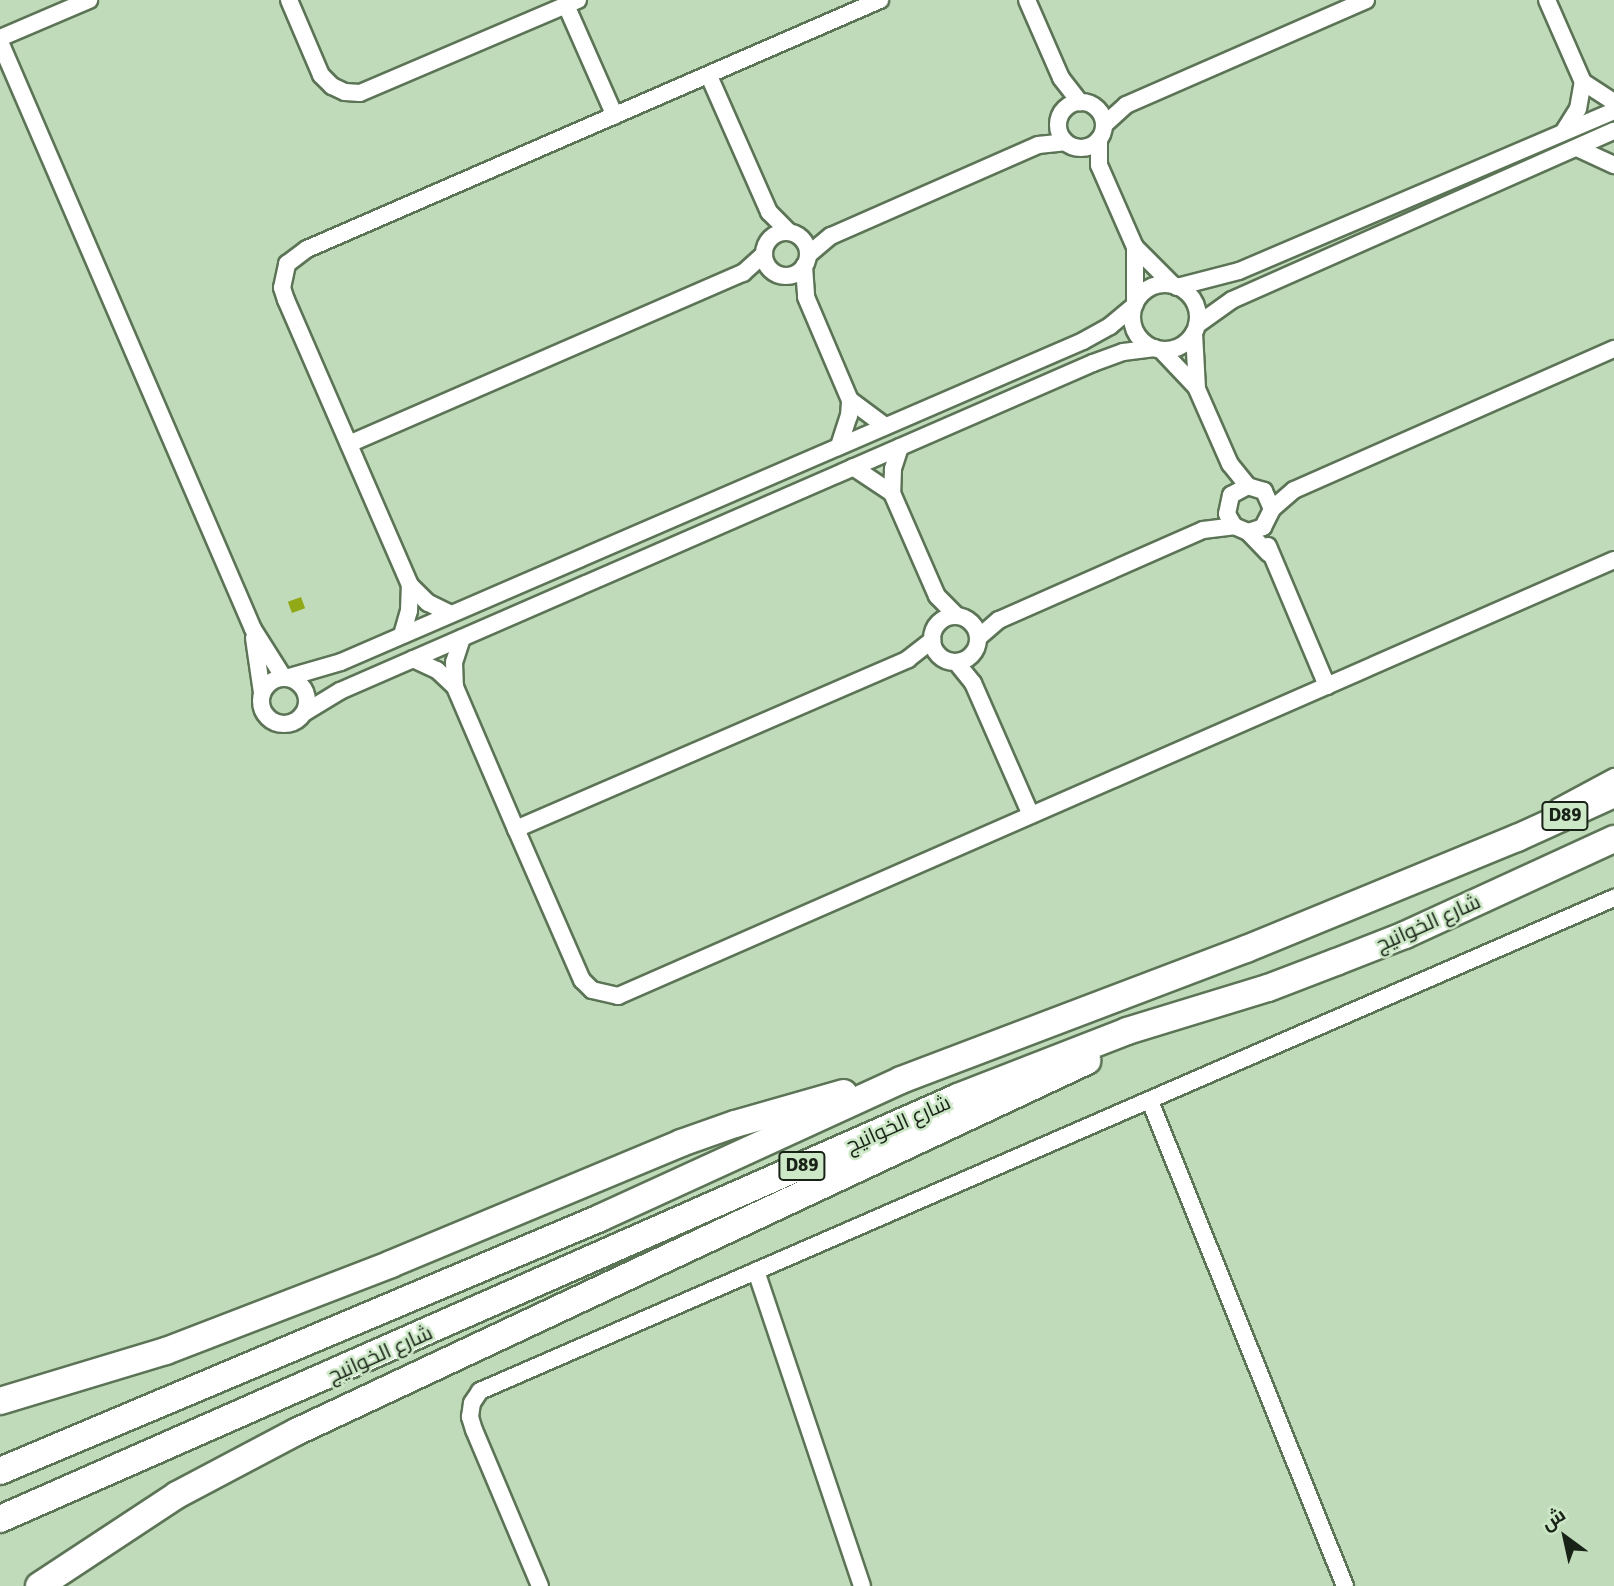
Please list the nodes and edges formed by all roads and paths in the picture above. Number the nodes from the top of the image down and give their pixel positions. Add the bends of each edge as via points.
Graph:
1 (89, 0) edge
2 (289, 0) edge
3 (880, 0) edge
4 (1027, 0) edge
5 (1366, 0) edge
6 (1547, 0) edge
7 (572, 3) edge
8 (0, 40) edge
9 (709, 76) junction
10 (1061, 78) junction
11 (1583, 82) junction
12 (1614, 102) edge
13 (1087, 105) junction
14 (1126, 106) junction
15 (1614, 111) edge
16 (615, 116) junction
17 (1060, 119) junction
18 (1614, 131) edge
19 (1101, 132) junction
20 (1564, 132) junction
21 (1038, 145) junction
22 (1072, 145) junction
23 (1577, 148) junction
24 (1099, 165) junction
25 (1614, 165) edge
26 (769, 212) junction
27 (794, 234) junction
28 (831, 236) junction
29 (767, 247) junction
30 (1135, 247) junction
31 (806, 260) junction
32 (743, 273) junction
33 (779, 274) junction
34 (1175, 286) junction
35 (806, 297) junction
36 (1134, 305) junction
37 (1195, 329) junction
38 (1158, 349) junction
39 (1614, 349) edge
40 (1197, 389) junction
41 (850, 400) junction
42 (885, 426) junction
43 (349, 444) junction
44 (839, 446) junction
45 (900, 447) junction
46 (1230, 464) junction
47 (853, 467) junction
48 (1256, 489) junction
49 (1294, 490) junction
50 (892, 493) junction
51 (1228, 502) junction
52 (1269, 516) junction
53 (1241, 529) junction
54 (1203, 530) junction
55 (1269, 554) junction
56 (1614, 560) edge
57 (410, 585) junction
58 (937, 596) junction
59 (451, 614) junction
60 (963, 619) junction
61 (999, 620) junction
62 (253, 629) junction
63 (934, 632) junction
64 (402, 635) junction
65 (462, 638) junction
66 (978, 638) junction
67 (971, 654) junction
68 (939, 656) junction
69 (413, 659) junction
70 (908, 659) junction
71 (956, 662) junction
72 (285, 678) junction
73 (973, 683) junction
74 (1327, 686) junction
75 (455, 687) junction
76 (262, 693) junction
77 (304, 713) junction
78 (1614, 777) edge
79 (1614, 794) edge
80 (1031, 815) junction
81 (516, 829) junction
82 (1517, 838) junction
83 (1614, 839) edge
84 (1614, 898) edge
85 (1128, 1031) junction
86 (901, 1080) junction
87 (1150, 1101) junction
88 (755, 1270) junction
89 (4, 1399) edge
90 (0, 1471) edge
91 (0, 1519) edge
92 (96, 1546) junction
93 (39, 1586) edge
94 (60, 1586) edge
95 (540, 1586) edge
96 (862, 1586) edge
97 (1345, 1586) edge

1 - 8 street
2 - 7 street via 321,75 331,86 360,93
3 - 9 street
4 - 10 street
5 - 14 street
6 - 11 street
7 - 16 street
8 - 62 street
9 - 16 street
9 - 26 street
10 - 13 street
10 - 17 street
11 - 12 street
11 - 20 street via 1578,109
13 - 14 street
13 - 17 street via 1070,105
13 - 19 street via 1102,115
14 - 19 street
15 - 20 street
16 - 43 street via 306,248 287,264 282,288
17 - 21 street
17 - 22 street
18 - 23 street
19 - 22 street
19 - 24 street
20 - 34 street via 1239,271
21 - 22 street
21 - 28 street
22 - 24 street
23 - 25 street
23 - 37 street via 1232,300
24 - 30 street
26 - 27 street
26 - 29 street
27 - 28 street
27 - 29 street
27 - 31 street via 806,243
28 - 31 street
29 - 32 street
29 - 33 street via 767,264
30 - 34 street
30 - 36 street
31 - 33 street via 794,274
31 - 35 street
32 - 33 street
32 - 43 street
33 - 35 street
34 - 36 street via 1151,288
34 - 37 street via 1194,302
35 - 41 street
36 - 38 street via 1136,332
36 - 42 street via 1097,334
37 - 38 street via 1177,348
37 - 40 street
38 - 40 street
38 - 45 street via 1108,357
39 - 49 street
40 - 46 street
41 - 42 street
41 - 44 street
42 - 44 street
43 - 57 street
44 - 59 street
45 - 47 street
45 - 50 street
46 - 48 street
46 - 51 street
47 - 50 street
47 - 65 street
48 - 49 street
48 - 51 street
48 - 52 street
49 - 52 street
50 - 58 street
51 - 53 street
51 - 54 street
52 - 53 street via 1258,530
52 - 55 street
53 - 54 street
53 - 55 street
54 - 61 street
55 - 74 street
56 - 74 street
57 - 59 street via 428,603
57 - 64 street
58 - 60 street
58 - 63 street
59 - 64 street
60 - 61 street
60 - 63 street via 946,618
60 - 66 street
61 - 66 street
62 - 72 street
62 - 76 street
63 - 68 street
63 - 70 street
64 - 72 street via 334,664
65 - 69 street
65 - 75 street via 454,662
66 - 67 street
67 - 71 street
67 - 73 street
68 - 70 street
68 - 71 street
69 - 75 street via 436,670
69 - 77 street via 340,691
70 - 81 street
71 - 73 street
72 - 76 street via 271,682
72 - 77 street via 295,681 306,695
73 - 80 street
74 - 80 street
75 - 81 street
76 - 77 street via 262,710 273,722 290,724
78 - 82 street via 1550,811
79 - 82 highway, شارع الخوانيج / D89
80 - 81 street via 618,996 592,990 582,980
82 - 86 highway, شارع الخوانيج / D89
83 - 85 highway, شارع الخوانيج / D89 via 1393,940 1268,988
84 - 87 street
85 - 91 highway, شارع الخوانيج / D89 via 958,1097
85 - 92 highway via 1059,1076 296,1432 177,1494
86 - 89 highway via 790,1108 681,1143 166,1351
86 - 90 highway, شارع الخوانيج / D89 via 587,1224
87 - 88 street
87 - 97 street
88 - 95 street via 480,1391 470,1416 474,1430
88 - 96 street
92 - 93 highway
92 - 94 highway

